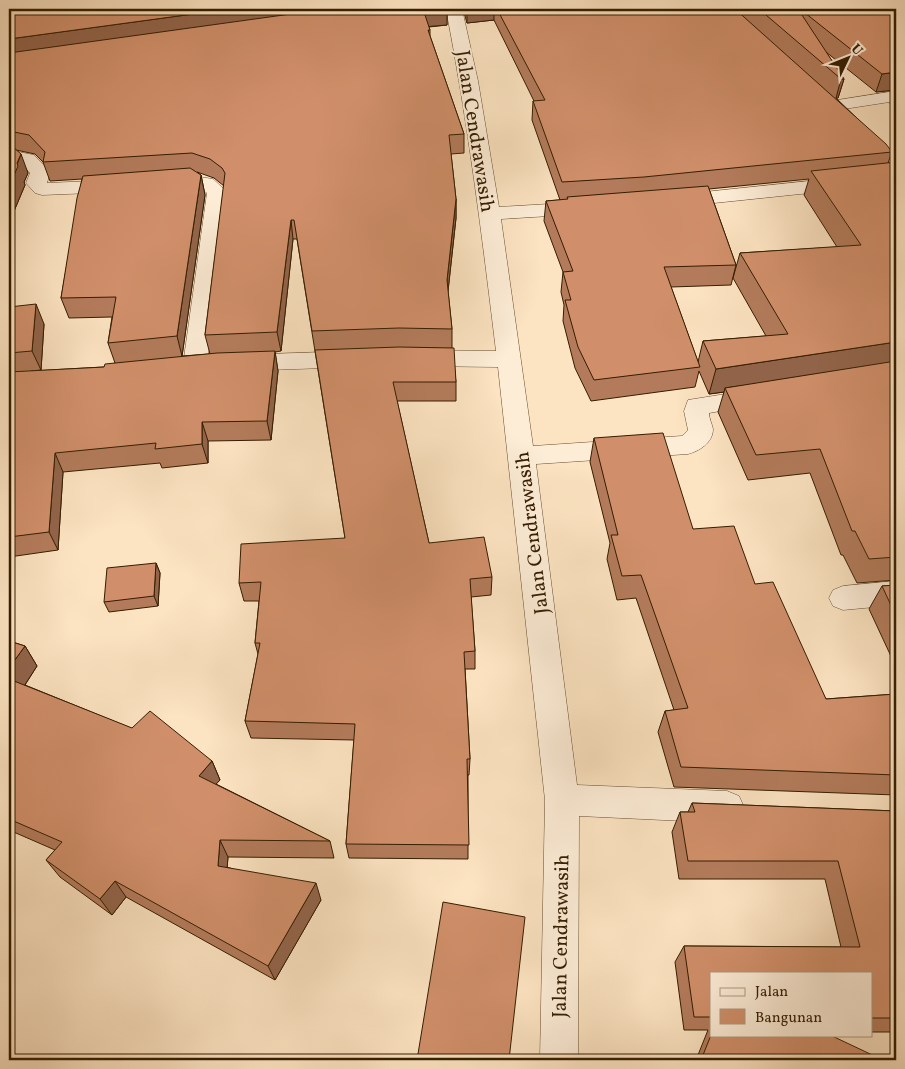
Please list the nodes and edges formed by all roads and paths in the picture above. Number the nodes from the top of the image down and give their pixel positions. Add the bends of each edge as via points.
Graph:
1 (454, 9) edge
2 (816, 93) edge
3 (896, 96) edge
4 (831, 106) junction
5 (844, 119) edge
6 (9, 156) edge
7 (894, 168) edge
8 (661, 202) edge
9 (603, 207) edge
10 (490, 214) junction
11 (508, 359) junction
12 (777, 394) edge
13 (522, 456) junction
14 (896, 593) edge
15 (843, 598) dead end
16 (562, 800) junction
17 (758, 808) edge
18 (559, 1060) edge

1 - 10 street, Jalan Cendrawasih
2 - 4 street
3 - 4 street
4 - 5 street
6 - 11 street via 27,159 40,172 36,183 42,189 196,180 216,192 186,366 386,358
7 - 8 street
9 - 10 street
10 - 11 street, Jalan Cendrawasih
11 - 13 street, Jalan Cendrawasih
12 - 13 street via 697,406 700,433 688,445
13 - 16 street, Jalan Cendrawasih
14 - 15 street
16 - 17 street
16 - 18 street, Jalan Cendrawasih

